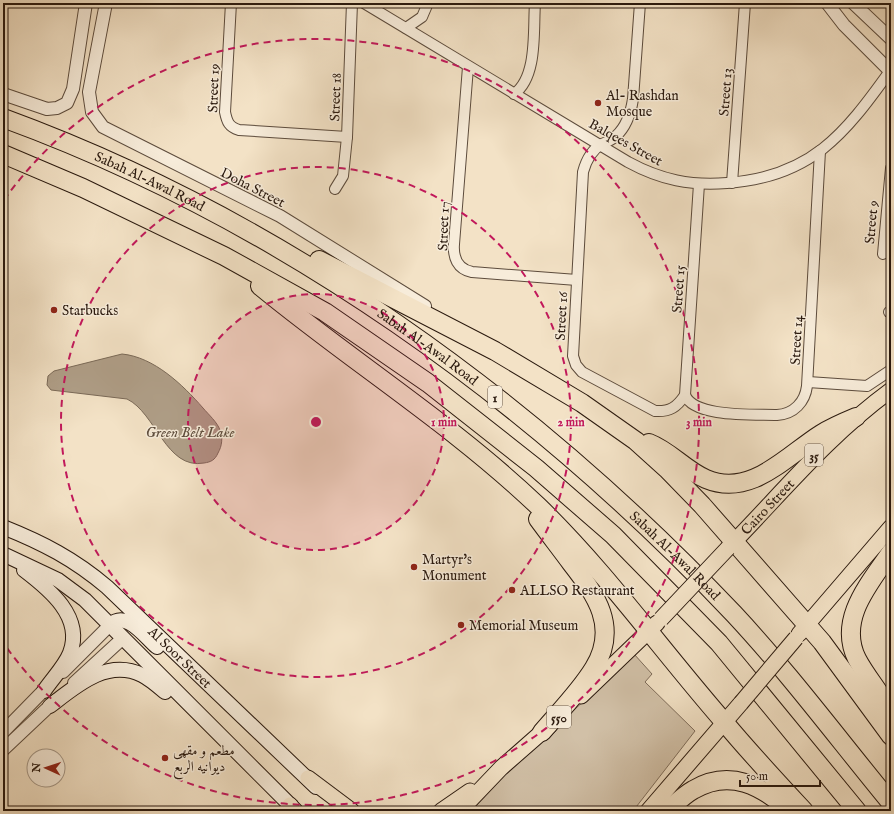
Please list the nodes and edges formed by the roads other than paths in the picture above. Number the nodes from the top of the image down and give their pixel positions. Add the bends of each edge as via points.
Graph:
1 (106, 3) edge
2 (231, 3) edge
3 (352, 3) edge
4 (364, 3) edge
5 (428, 3) edge
6 (536, 3) edge
7 (640, 3) edge
8 (745, 3) edge
9 (853, 3) edge
10 (832, 6) edge
11 (86, 9) edge
12 (102, 22) junction
13 (406, 28) junction
14 (891, 35) edge
15 (468, 67) junction
16 (891, 72) edge
17 (3, 94) edge
18 (514, 94) junction
19 (3, 118) edge
20 (347, 137) junction
21 (600, 145) junction
22 (820, 151) junction
23 (3, 154) edge
24 (891, 168) edge
25 (732, 183) junction
26 (699, 184) junction
27 (335, 189) dead end
28 (236, 224) junction
29 (883, 254) dead end
30 (224, 256) junction
31 (577, 280) junction
32 (495, 351) junction
33 (891, 370) edge
34 (808, 382) junction
35 (891, 390) edge
36 (685, 395) junction
37 (856, 417) junction
38 (636, 441) junction
39 (504, 476) junction
40 (3, 526) edge
41 (891, 527) edge
42 (731, 546) junction
43 (891, 552) edge
44 (3, 554) edge
45 (122, 601) junction
46 (132, 624) junction
47 (656, 624) junction
48 (110, 625) junction
49 (802, 631) junction
50 (123, 638) junction
51 (205, 680) junction
52 (44, 691) junction
53 (50, 706) junction
54 (891, 713) edge
55 (725, 723) junction
56 (210, 726) junction
57 (3, 732) edge
58 (542, 732) junction
59 (891, 736) edge
60 (3, 750) edge
61 (501, 768) junction
62 (308, 778) junction
63 (482, 788) junction
64 (891, 803) edge
65 (294, 809) edge
66 (341, 811) edge
67 (352, 811) edge
68 (441, 811) edge
69 (460, 811) edge
70 (469, 811) edge
71 (648, 811) edge
72 (667, 811) edge
73 (790, 811) edge
74 (804, 811) edge
75 (857, 811) edge

1 - 12 street, Doha Street
2 - 20 street, Street 19 via 225,112 226,122 231,128
3 - 20 street, Street 18
4 - 13 street, Balqees Street
5 - 13 street via 422,17
6 - 18 street via 530,69 525,83
7 - 21 street, Street 16 via 630,111 619,133
8 - 25 street, Street 13
9 - 14 street
10 - 16 street via 844,26
11 - 12 street via 85,19 93,26
11 - 17 street via 73,90 66,103 57,108 47,109
12 - 32 street, Doha Street via 89,92 92,112 103,127 286,220
13 - 15 street, Balqees Street
15 - 18 street, Balqees Street
15 - 31 street, Street 17 via 454,244 456,260 462,268 472,272
16 - 22 street, Balqees Street via 858,114
18 - 21 street, Balqees Street
19 - 28 highway, Sabah Al-Awal Road / 1 via 56,137 175,192
20 - 27 street, Street 18 via 343,179
21 - 26 street, Balqees Street via 656,176 677,182
21 - 31 street, Street 16 via 589,157 583,172
22 - 25 street, Balqees Street via 783,173
22 - 34 street, Street 14
23 - 30 highway, Sabah Al-Awal Road / 1 via 83,188
24 - 29 street, Street 9
25 - 26 street, Balqees Street
26 - 36 street, Street 15
28 - 32 highway via 284,240
28 - 64 highway, Sabah Al-Awal Road / 1 via 318,271 391,319 480,384 605,488 735,616
30 - 39 highway
30 - 75 highway, Sabah Al-Awal Road / 1 via 325,312 428,383 536,468 613,536 719,643
31 - 36 street, Street 16 via 573,354 579,370 655,411 676,407
32 - 38 highway via 582,403
33 - 34 street via 867,386
34 - 36 street, Street 14 via 801,402 795,409 783,414 707,411 692,404
35 - 37 main road, Cairo Street / 35
37 - 38 highway via 821,434 758,478 732,485 705,479 661,448
37 - 42 main road, Cairo Street / 35 via 797,473
38 - 42 highway via 689,491
39 - 47 highway
39 - 58 highway via 594,592 605,625 603,646 594,667
40 - 45 main road, Al Soor Street via 72,559
41 - 49 main road
42 - 47 main road, Cairo Street / 35, bridge
42 - 49 highway
43 - 54 highway via 858,600 851,630 857,658
44 - 48 main road, Al Soor Street via 42,572 72,590
44 - 52 main road via 56,596 71,624 73,636 70,652
45 - 46 main road via 130,614
45 - 51 main road, Al Soor Street
46 - 48 main road via 120,619
46 - 50 main road
46 - 51 main road via 172,660
47 - 55 highway
47 - 58 main road, 550
48 - 50 main road, Al Soor Street
48 - 52 street
49 - 55 main road, bridge
49 - 59 highway via 822,642
50 - 53 street
50 - 56 main road, Al Soor Street
51 - 62 main road, Al Soor Street
52 - 57 street
53 - 56 main road via 89,678 105,671 122,670 148,679
53 - 60 street
55 - 71 main road
55 - 74 highway
56 - 65 main road, Al Soor Street
58 - 61 main road, 550
61 - 63 main road, 550
61 - 68 main road
62 - 66 main road, Al Soor Street
62 - 67 main road
63 - 69 main road, 550
63 - 70 main road
72 - 73 highway via 701,785 730,780 765,790

